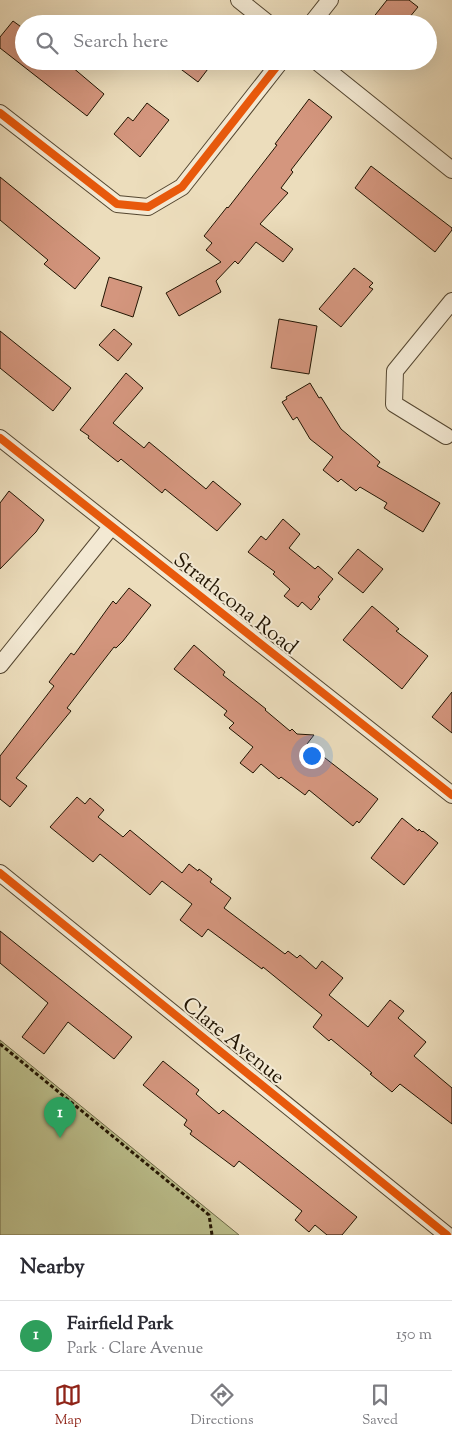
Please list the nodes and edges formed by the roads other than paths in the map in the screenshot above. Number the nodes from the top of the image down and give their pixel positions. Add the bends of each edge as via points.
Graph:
1 (239, 0) edge
2 (330, 0) edge
3 (258, 15) edge
4 (318, 15) edge
5 (274, 70) edge
6 (327, 70) edge
7 (0, 112) edge
8 (452, 170) edge
9 (452, 301) edge
10 (446, 436) dead end
11 (0, 438) edge
12 (111, 527) junction
13 (0, 665) edge
14 (452, 795) edge
15 (0, 873) edge
16 (447, 1235) edge

1 - 3 street
2 - 4 street
5 - 7 street via 182,187 148,207 117,204
6 - 8 street
9 - 10 street via 395,371 394,404
11 - 12 street, Strathcona Road
12 - 13 street
12 - 14 street, Strathcona Road
15 - 16 street, Clare Avenue

